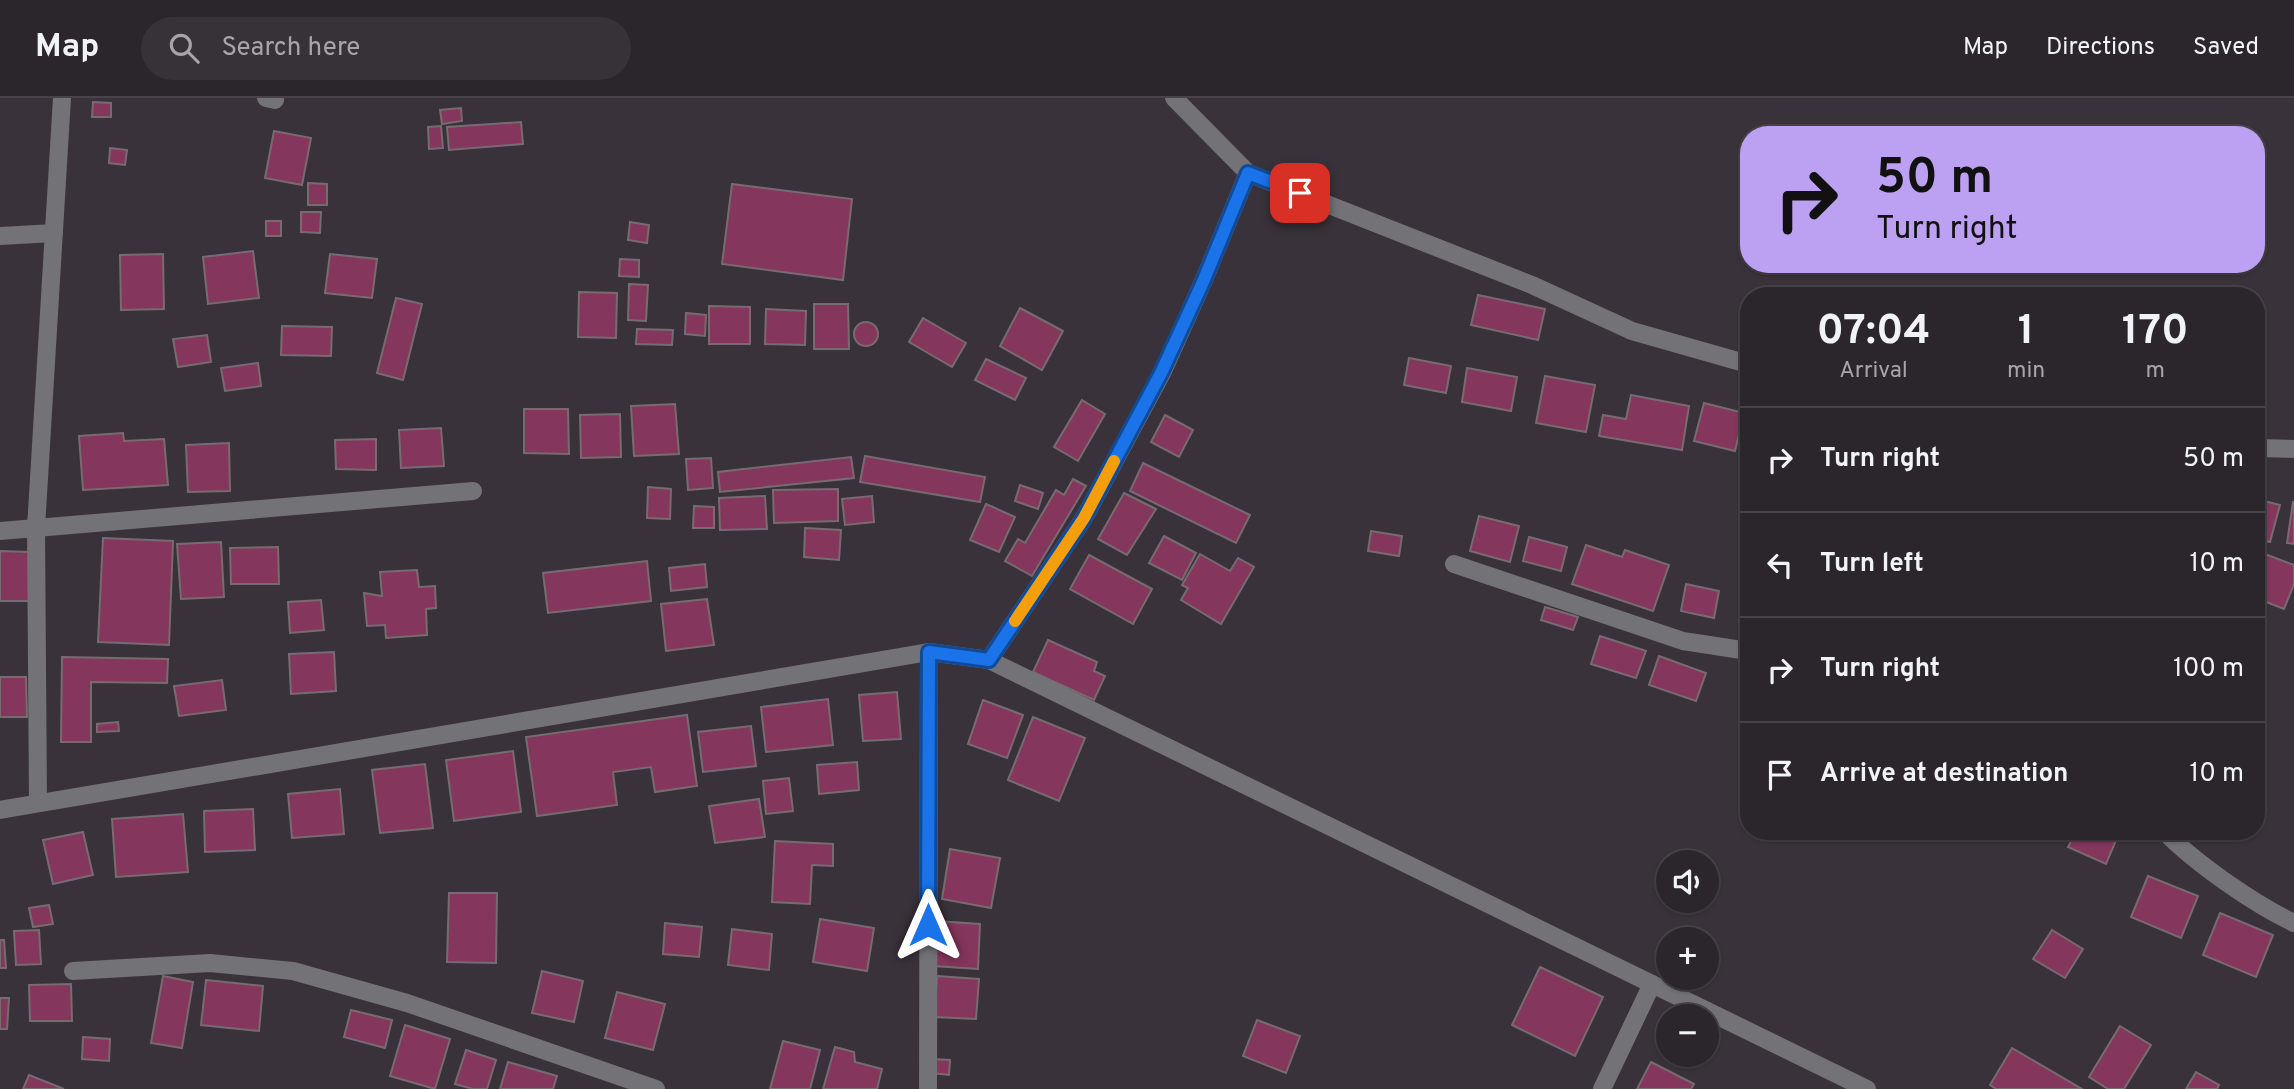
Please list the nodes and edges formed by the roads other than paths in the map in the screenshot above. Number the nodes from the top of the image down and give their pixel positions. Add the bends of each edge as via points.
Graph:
1 (62, 98) edge
2 (1174, 98) edge
3 (1248, 173) junction
4 (54, 233) junction
5 (0, 236) edge
6 (1740, 362) edge
7 (2265, 448) edge
8 (2294, 449) edge
9 (473, 491) dead end
10 (36, 528) junction
11 (0, 531) edge
12 (1454, 564) dead end
13 (1740, 650) edge
14 (929, 652) junction
15 (989, 660) junction
16 (38, 802) junction
17 (0, 810) edge
18 (2172, 840) edge
19 (2294, 923) edge
20 (73, 971) dead end
21 (1652, 984) junction
22 (656, 1089) edge
23 (928, 1089) edge
24 (1602, 1089) edge
25 (1867, 1089) edge

1 - 4 street
2 - 3 street
3 - 6 street via 1532,285 1632,331
3 - 15 street via 1161,373 1084,518
4 - 5 street
4 - 10 street
7 - 8 street
9 - 10 street
10 - 11 street
10 - 16 street
12 - 13 street via 1683,641
14 - 15 street
14 - 16 street
14 - 23 street
15 - 21 street
16 - 17 street
18 - 19 street via 2257,903
20 - 22 street via 209,963 293,971 407,1003
21 - 24 street
21 - 25 street

